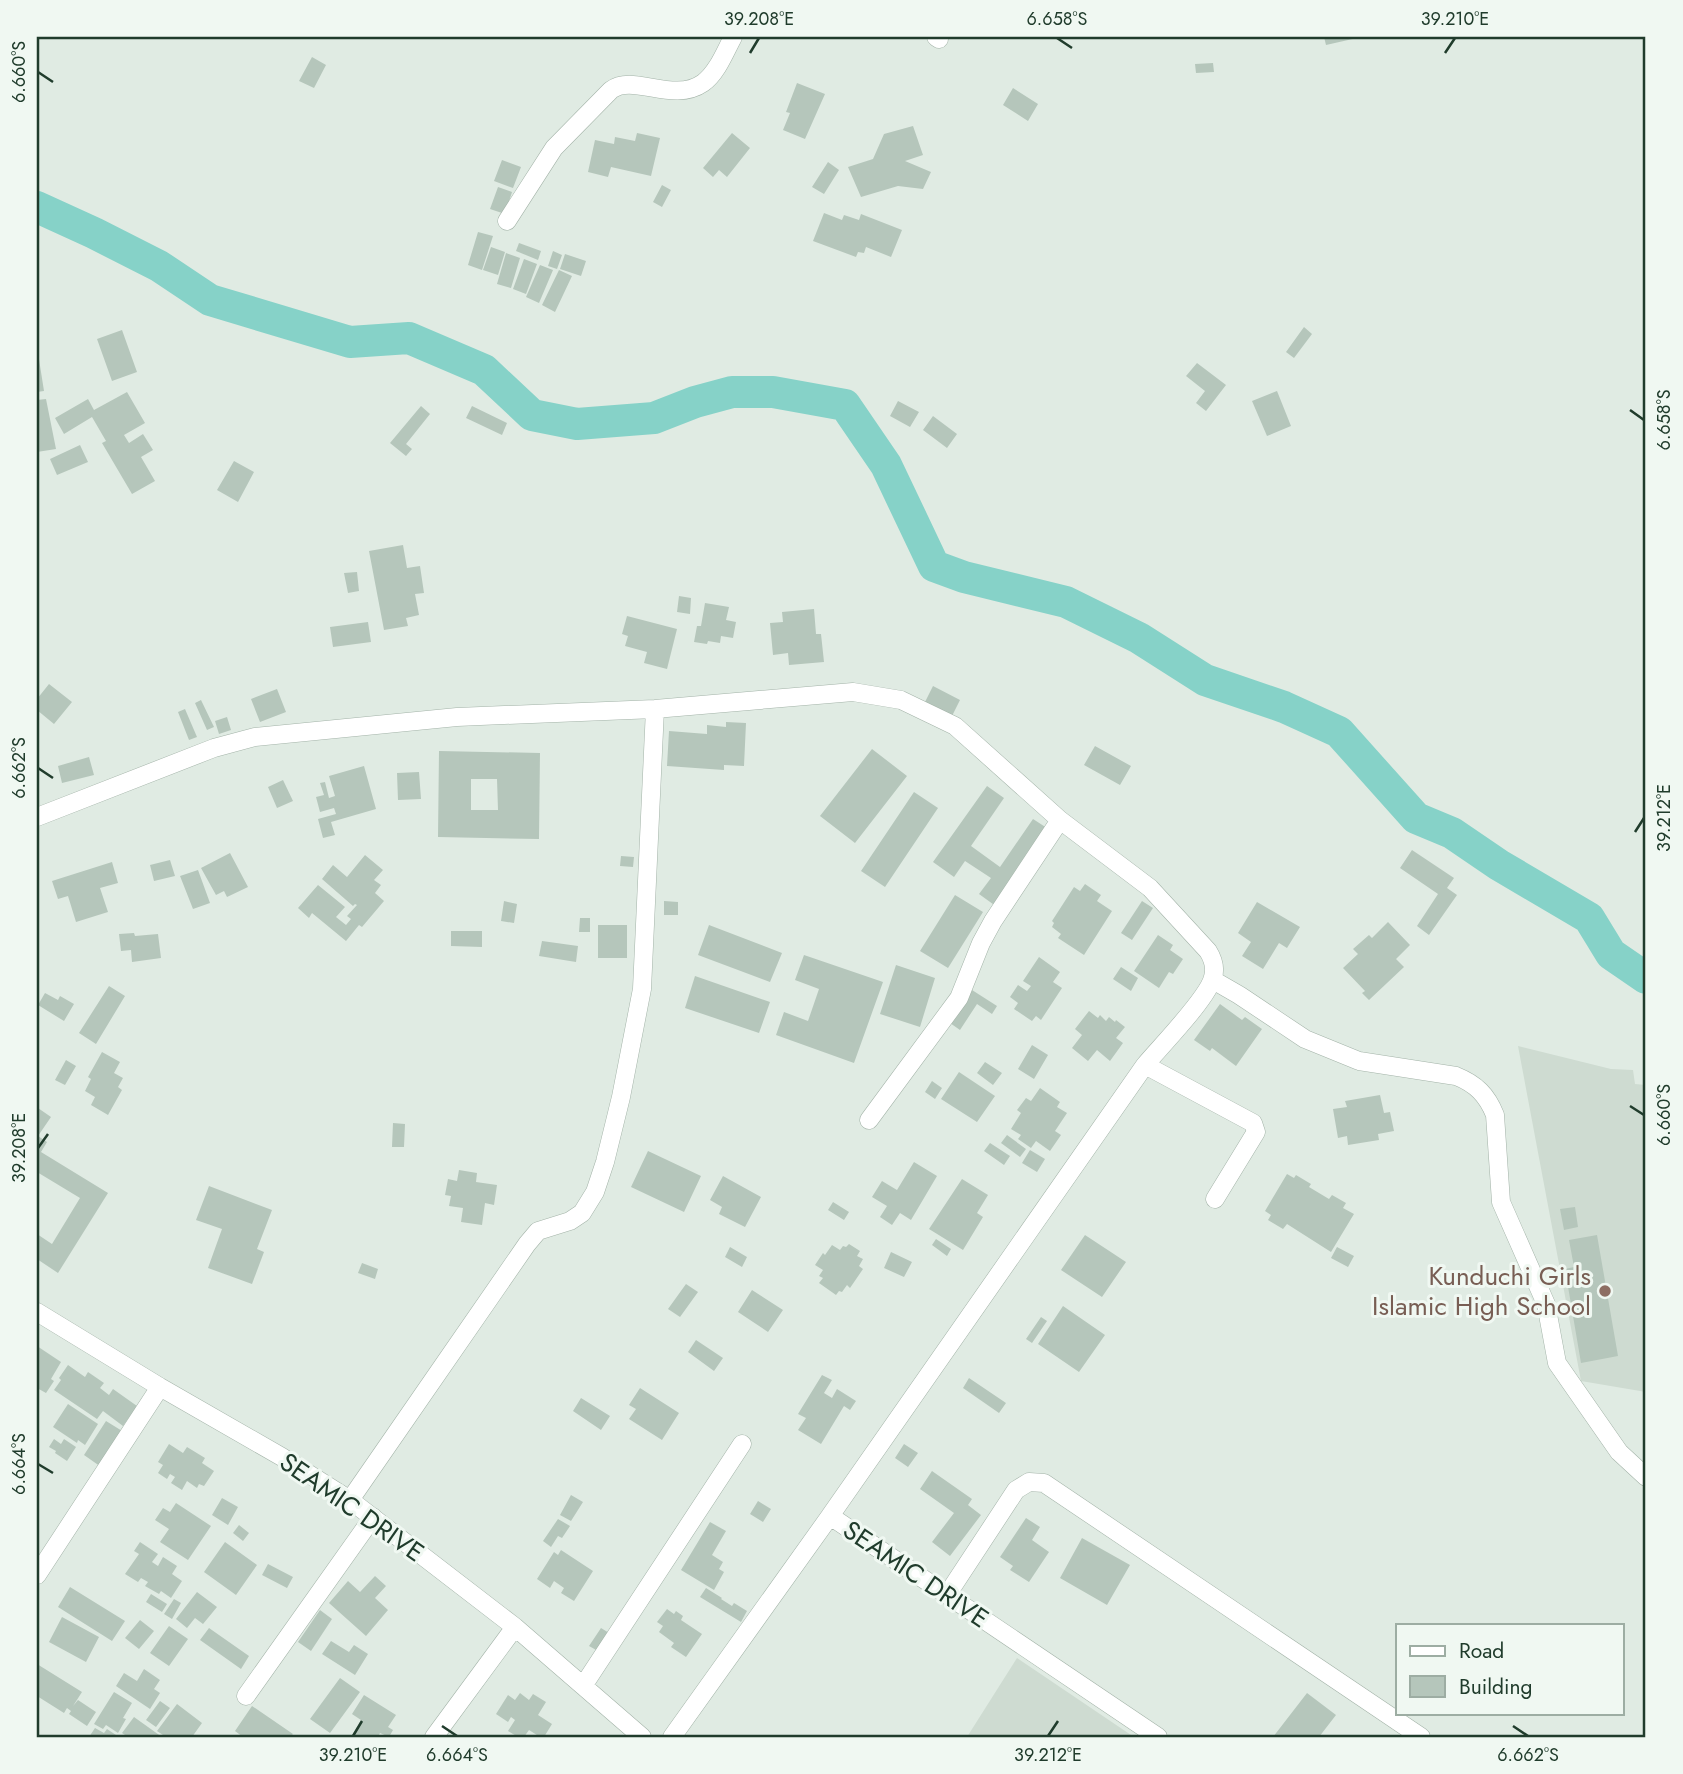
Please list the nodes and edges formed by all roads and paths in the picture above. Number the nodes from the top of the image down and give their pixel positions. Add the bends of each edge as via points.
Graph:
1 (733, 37) edge
2 (507, 221) dead end
3 (655, 709) junction
4 (37, 817) edge
5 (1060, 820) junction
6 (1213, 980) junction
7 (1145, 1065) junction
8 (869, 1120) dead end
9 (1215, 1199) dead end
10 (37, 1312) edge
11 (160, 1387) junction
12 (742, 1444) dead end
13 (1646, 1477) edge
14 (350, 1500) junction
15 (831, 1516) junction
16 (373, 1517) junction
17 (37, 1576) edge
18 (947, 1595) junction
19 (515, 1627) junction
20 (583, 1686) junction
21 (246, 1696) dead end
22 (434, 1737) edge
23 (642, 1737) edge
24 (672, 1737) edge
25 (1158, 1737) edge
26 (1421, 1737) edge

1 - 2 street via 714,71 690,90 616,87 554,148
3 - 4 street via 457,717 255,737 214,748
3 - 5 street via 853,692 901,700 955,726
3 - 14 street via 642,989 621,1097 595,1192 582,1213 538,1231 527,1244
5 - 6 street via 1150,888 1208,951
5 - 8 street via 993,921 959,998
6 - 7 street
6 - 13 street via 1305,1039 1359,1061 1456,1076 1481,1090 1495,1115 1501,1202 1546,1304 1557,1363 1619,1452
7 - 9 street via 1253,1123 1256,1132
7 - 15 street
10 - 11 street, SEAMIC DRIVE
11 - 14 street, SEAMIC DRIVE
11 - 17 street
12 - 20 street
14 - 16 street, SEAMIC DRIVE
15 - 18 street, SEAMIC DRIVE
15 - 24 street, SEAMIC DRIVE
16 - 19 street, SEAMIC DRIVE
16 - 21 street
18 - 25 street, SEAMIC DRIVE
18 - 26 street via 1016,1490 1029,1482 1044,1483
19 - 20 street, SEAMIC DRIVE
19 - 22 street
20 - 23 street, SEAMIC DRIVE

